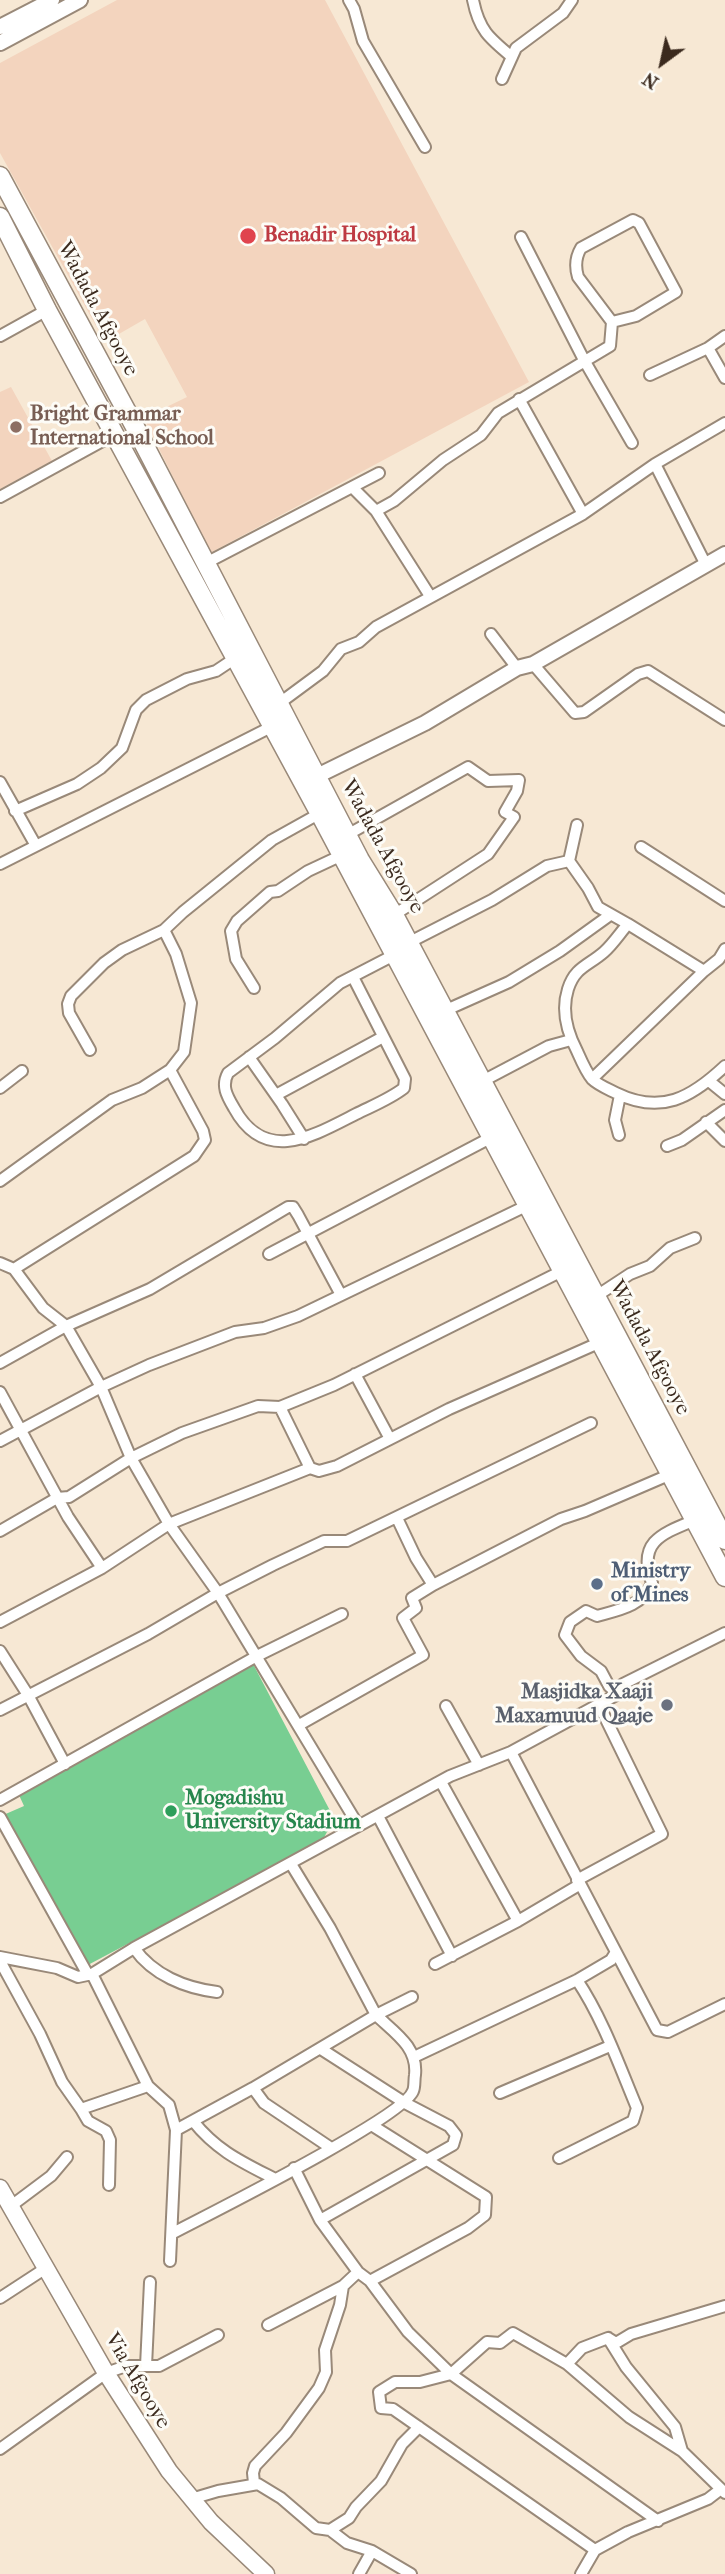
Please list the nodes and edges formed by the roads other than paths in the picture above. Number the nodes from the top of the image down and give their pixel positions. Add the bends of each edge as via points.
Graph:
1 (52, 0) edge
2 (80, 0) edge
3 (349, 0) edge
4 (473, 0) edge
5 (572, 0) edge
6 (0, 27) edge
7 (0, 43) edge
8 (512, 57) junction
9 (502, 79) dead end
10 (425, 148) dead end
11 (0, 176) edge
12 (0, 217) edge
13 (521, 237) dead end
14 (47, 310) junction
15 (612, 323) junction
16 (0, 336) edge
17 (725, 336) edge
18 (708, 348) junction
19 (584, 360) junction
20 (650, 375) dead end
21 (725, 378) edge
22 (519, 399) junction
23 (725, 423) edge
24 (115, 434) junction
25 (632, 443) dead end
26 (655, 464) junction
27 (379, 473) dead end
28 (352, 487) junction
29 (0, 497) edge
30 (376, 511) junction
31 (583, 514) junction
32 (725, 554) edge
33 (204, 564) junction
34 (706, 565) junction
35 (430, 596) junction
36 (491, 634) dead end
37 (234, 659) junction
38 (533, 664) junction
39 (517, 668) junction
40 (276, 716) junction
41 (725, 720) edge
42 (317, 776) junction
43 (0, 782) edge
44 (326, 809) junction
45 (15, 811) junction
46 (577, 825) dead end
47 (347, 835) junction
48 (35, 844) junction
49 (641, 846) dead end
50 (340, 856) junction
51 (569, 861) junction
52 (0, 864) edge
53 (725, 901) edge
54 (394, 915) junction
55 (610, 915) junction
56 (628, 923) junction
57 (164, 930) junction
58 (408, 943) junction
59 (725, 949) edge
60 (394, 955) junction
61 (704, 971) junction
62 (352, 977) junction
63 (254, 988) dead end
64 (444, 1011) junction
65 (383, 1037) junction
66 (571, 1040) junction
67 (90, 1050) dead end
68 (249, 1057) junction
69 (725, 1066) edge
70 (170, 1070) junction
71 (22, 1071) dead end
72 (592, 1079) junction
73 (709, 1081) junction
74 (474, 1087) junction
75 (0, 1088) edge
76 (725, 1094) edge
77 (276, 1095) junction
78 (620, 1095) junction
79 (725, 1110) edge
80 (706, 1122) junction
81 (620, 1135) dead end
82 (492, 1137) junction
83 (304, 1139) junction
84 (725, 1141) edge
85 (667, 1146) dead end
86 (0, 1181) edge
87 (526, 1206) junction
88 (307, 1233) junction
89 (695, 1238) dead end
90 (269, 1254) dead end
91 (577, 1262) junction
92 (0, 1263) edge
93 (14, 1269) junction
94 (561, 1272) junction
95 (341, 1295) junction
96 (595, 1297) junction
97 (66, 1326) junction
98 (608, 1337) junction
99 (0, 1363) edge
100 (355, 1374) junction
101 (101, 1387) junction
102 (0, 1392) edge
103 (280, 1407) junction
104 (591, 1423) dead end
105 (20, 1429) junction
106 (390, 1439) junction
107 (0, 1441) edge
108 (131, 1458) junction
109 (310, 1468) junction
110 (671, 1474) junction
111 (57, 1498) junction
112 (397, 1518) junction
113 (695, 1520) junction
114 (169, 1524) junction
115 (0, 1531) edge
116 (725, 1540) edge
117 (102, 1568) junction
118 (725, 1577) edge
119 (433, 1585) junction
120 (218, 1593) junction
121 (342, 1614) dead end
122 (0, 1622) edge
123 (725, 1633) edge
124 (0, 1651) edge
125 (257, 1656) junction
126 (618, 1694) junction
127 (28, 1695) junction
128 (599, 1704) junction
129 (446, 1706) dead end
130 (0, 1710) edge
131 (299, 1725) junction
132 (511, 1752) junction
133 (65, 1763) junction
134 (478, 1765) junction
135 (441, 1782) junction
136 (0, 1800) edge
137 (378, 1816) junction
138 (0, 1817) edge
139 (358, 1825) junction
140 (291, 1864) junction
141 (578, 1883) junction
142 (518, 1921) junction
143 (134, 1948) junction
144 (616, 1952) junction
145 (452, 1956) junction
146 (0, 1959) edge
147 (435, 1964) dead end
148 (90, 1974) junction
149 (577, 1980) junction
150 (218, 1992) dead end
151 (412, 1997) dead end
152 (725, 2004) edge
153 (376, 2015) junction
154 (610, 2046) junction
155 (321, 2049) junction
156 (414, 2057) junction
157 (148, 2086) junction
158 (253, 2088) junction
159 (500, 2093) dead end
160 (405, 2102) junction
161 (81, 2109) junction
162 (193, 2121) junction
163 (373, 2126) junction
164 (176, 2130) junction
165 (331, 2148) junction
166 (67, 2157) dead end
167 (559, 2158) dead end
168 (428, 2160) junction
169 (294, 2168) junction
170 (275, 2179) junction
171 (109, 2185) dead end
172 (4, 2197) edge
173 (320, 2220) junction
174 (173, 2234) junction
175 (170, 2261) dead end
176 (46, 2269) junction
177 (358, 2272) junction
178 (150, 2281) dead end
179 (370, 2281) junction
180 (343, 2286) junction
181 (0, 2298) edge
182 (725, 2306) edge
183 (268, 2325) dead end
184 (218, 2335) dead end
185 (608, 2338) junction
186 (566, 2364) junction
187 (146, 2366) junction
188 (107, 2373) junction
189 (452, 2374) junction
190 (419, 2427) junction
191 (0, 2449) edge
192 (682, 2451) junction
193 (254, 2483) junction
194 (723, 2491) edge
195 (191, 2499) junction
196 (659, 2521) junction
197 (330, 2530) junction
198 (595, 2550) junction
199 (372, 2552) junction
200 (266, 2574) edge
201 (359, 2574) edge
202 (411, 2574) edge
203 (580, 2574) edge

1 - 6 street
2 - 7 street
3 - 10 street via 363,41
4 - 8 street via 486,35
5 - 8 street via 563,13 516,48
8 - 9 street
11 - 33 highway, Wadada Afgooye
12 - 14 highway, Wadada Afgooye
13 - 19 street
14 - 16 street
14 - 24 highway, Wadada Afgooye
15 - 15 street via 636,316 676,292 639,223 633,220 581,248 577,255 578,277
15 - 19 street via 610,346
17 - 18 street
18 - 20 street
18 - 21 street
19 - 22 street
19 - 25 street
22 - 30 street via 498,413 481,435
22 - 31 street
23 - 26 street
24 - 29 street
24 - 37 highway, Wadada Afgooye
26 - 31 street
26 - 34 street
27 - 28 street
28 - 30 street
28 - 33 street
30 - 35 street
31 - 35 street
32 - 34 street
33 - 40 highway, Wadada Afgooye
34 - 38 street
35 - 40 street via 341,649
36 - 39 street
37 - 40 highway, Wadada Afgooye
37 - 45 street via 146,701 136,710 122,748 102,768
38 - 39 street
38 - 41 street via 575,713 584,712 648,671
39 - 42 street via 425,723
40 - 42 highway, Wadada Afgooye
40 - 44 highway, Wadada Afgooye
40 - 48 street
42 - 44 highway, Wadada Afgooye
43 - 45 street
44 - 47 highway, Wadada Afgooye
44 - 50 highway, Wadada Afgooye
44 - 57 street via 272,840
45 - 48 street
46 - 51 street
47 - 54 highway, Wadada Afgooye
47 - 54 street via 468,767 488,781 519,780 505,812 514,817 488,854
48 - 52 street
49 - 53 street
50 - 60 highway, Wadada Afgooye
50 - 63 street via 270,892 237,920 231,931 236,959
51 - 55 street via 598,907
51 - 58 street via 547,866
54 - 58 highway, Wadada Afgooye
55 - 56 street
55 - 64 street via 509,982
56 - 61 street
56 - 66 street via 605,951 577,971 567,991 564,1015
57 - 67 street via 122,950 71,996 69,1013
57 - 70 street via 191,1003 184,1052
58 - 60 street
58 - 64 highway, Wadada Afgooye
59 - 61 street
60 - 62 street
60 - 74 highway, Wadada Afgooye
61 - 72 street
62 - 65 street
62 - 68 street
64 - 74 highway, Wadada Afgooye
65 - 77 street
65 - 83 street via 405,1079 404,1088
66 - 72 street
66 - 74 street via 549,1046
68 - 77 street
68 - 83 street via 224,1080 225,1092 242,1122 257,1135
69 - 73 street
70 - 86 street via 112,1100
70 - 93 street via 203,1131 201,1149
71 - 75 street
72 - 78 street
73 - 76 street
73 - 78 street via 684,1098 660,1103
74 - 82 highway, Wadada Afgooye
74 - 91 highway, Wadada Afgooye
77 - 83 street
78 - 81 street via 615,1120
79 - 80 street
80 - 84 street
80 - 85 street
82 - 87 highway, Wadada Afgooye
82 - 88 street
87 - 94 highway, Wadada Afgooye
87 - 95 street
88 - 90 street
88 - 95 street
88 - 97 street via 288,1207 150,1289
89 - 96 street via 670,1248 650,1266
91 - 94 street
91 - 96 highway, Wadada Afgooye
92 - 93 street
93 - 97 street via 43,1308
94 - 98 highway, Wadada Afgooye
94 - 100 street
95 - 101 street via 279,1324 235,1332
96 - 98 highway, Wadada Afgooye
97 - 99 street
97 - 101 street
98 - 106 street
98 - 110 highway, Wadada Afgooye
98 - 116 highway, Wadada Afgooye
100 - 103 street
100 - 106 street
101 - 105 street
101 - 108 street
102 - 105 street
103 - 108 street via 258,1406 182,1433
103 - 109 street
104 - 112 street
105 - 107 street
105 - 111 street
106 - 109 street via 337,1466 318,1471
108 - 111 street via 69,1497
108 - 114 street
109 - 114 street
110 - 113 highway, Wadada Afgooye
110 - 119 street via 561,1519
111 - 115 street
111 - 117 street
112 - 119 street
112 - 120 street via 347,1541 324,1541
113 - 118 highway, Wadada Afgooye
113 - 126 street via 651,1544 646,1555 652,1583 648,1593 629,1608 597,1616 586,1611 570,1622 565,1635
114 - 117 street
114 - 120 street
117 - 122 street
119 - 131 street via 412,1598 416,1608 402,1618 423,1655
120 - 125 street
120 - 127 street
121 - 125 street
123 - 126 street via 623,1684
124 - 127 street
125 - 131 street
125 - 133 street
126 - 128 street
127 - 130 street
127 - 133 street
128 - 132 street
128 - 141 street via 662,1834
129 - 134 street
131 - 139 street
132 - 134 street
132 - 141 street
133 - 136 street
134 - 135 street
135 - 137 street
135 - 142 street
137 - 139 street
137 - 145 street
138 - 148 street
139 - 140 street
140 - 143 street
140 - 153 street
141 - 142 street
141 - 144 street
142 - 145 street
143 - 148 street
143 - 150 street via 148,1965 178,1982
144 - 149 street via 611,1960
144 - 152 street via 657,2030 667,2032
145 - 147 street
146 - 148 street via 57,1968 78,1977
146 - 161 street via 62,2082
148 - 157 street
149 - 154 street
149 - 156 street
151 - 153 street
153 - 155 street
153 - 156 street via 408,2044
154 - 159 street
154 - 167 street via 637,2114 633,2121
155 - 158 street
155 - 160 street
156 - 160 street via 414,2091
157 - 161 street
157 - 164 street via 169,2105
158 - 162 street
158 - 165 street via 264,2103
160 - 163 street
160 - 168 street via 449,2126 456,2135 453,2145
161 - 171 street via 110,2140
162 - 164 street
162 - 170 street via 223,2152
163 - 165 street
163 - 168 street
164 - 174 street
165 - 169 street
166 - 172 street via 51,2176
168 - 173 street
168 - 179 street via 486,2197 485,2215
169 - 170 street
169 - 173 street
170 - 174 street
172 - 176 main road, Via Afgooye
173 - 177 street
174 - 175 street
176 - 181 street
176 - 188 main road, Via Afgooye
177 - 179 street
177 - 180 street
178 - 187 street
179 - 189 street via 408,2332
180 - 183 street
180 - 193 street via 319,2388 256,2466
182 - 185 street via 631,2334 616,2343
184 - 187 street via 159,2366
185 - 186 street via 582,2348
185 - 192 street via 675,2427
186 - 189 street via 513,2333 500,2343 487,2342
186 - 192 street via 629,2417
187 - 188 street via 126,2365
188 - 191 street
188 - 195 main road, Via Afgooye
189 - 190 street via 395,2382 379,2392 381,2408 393,2409
189 - 196 street
190 - 197 street via 402,2444 381,2481 349,2518
190 - 198 street
192 - 194 street
193 - 195 street
193 - 197 street via 281,2498 316,2528
194 - 196 street
195 - 200 main road, Via Afgooye
196 - 198 street
197 - 199 street via 346,2543
198 - 203 street
199 - 201 street
199 - 202 street

